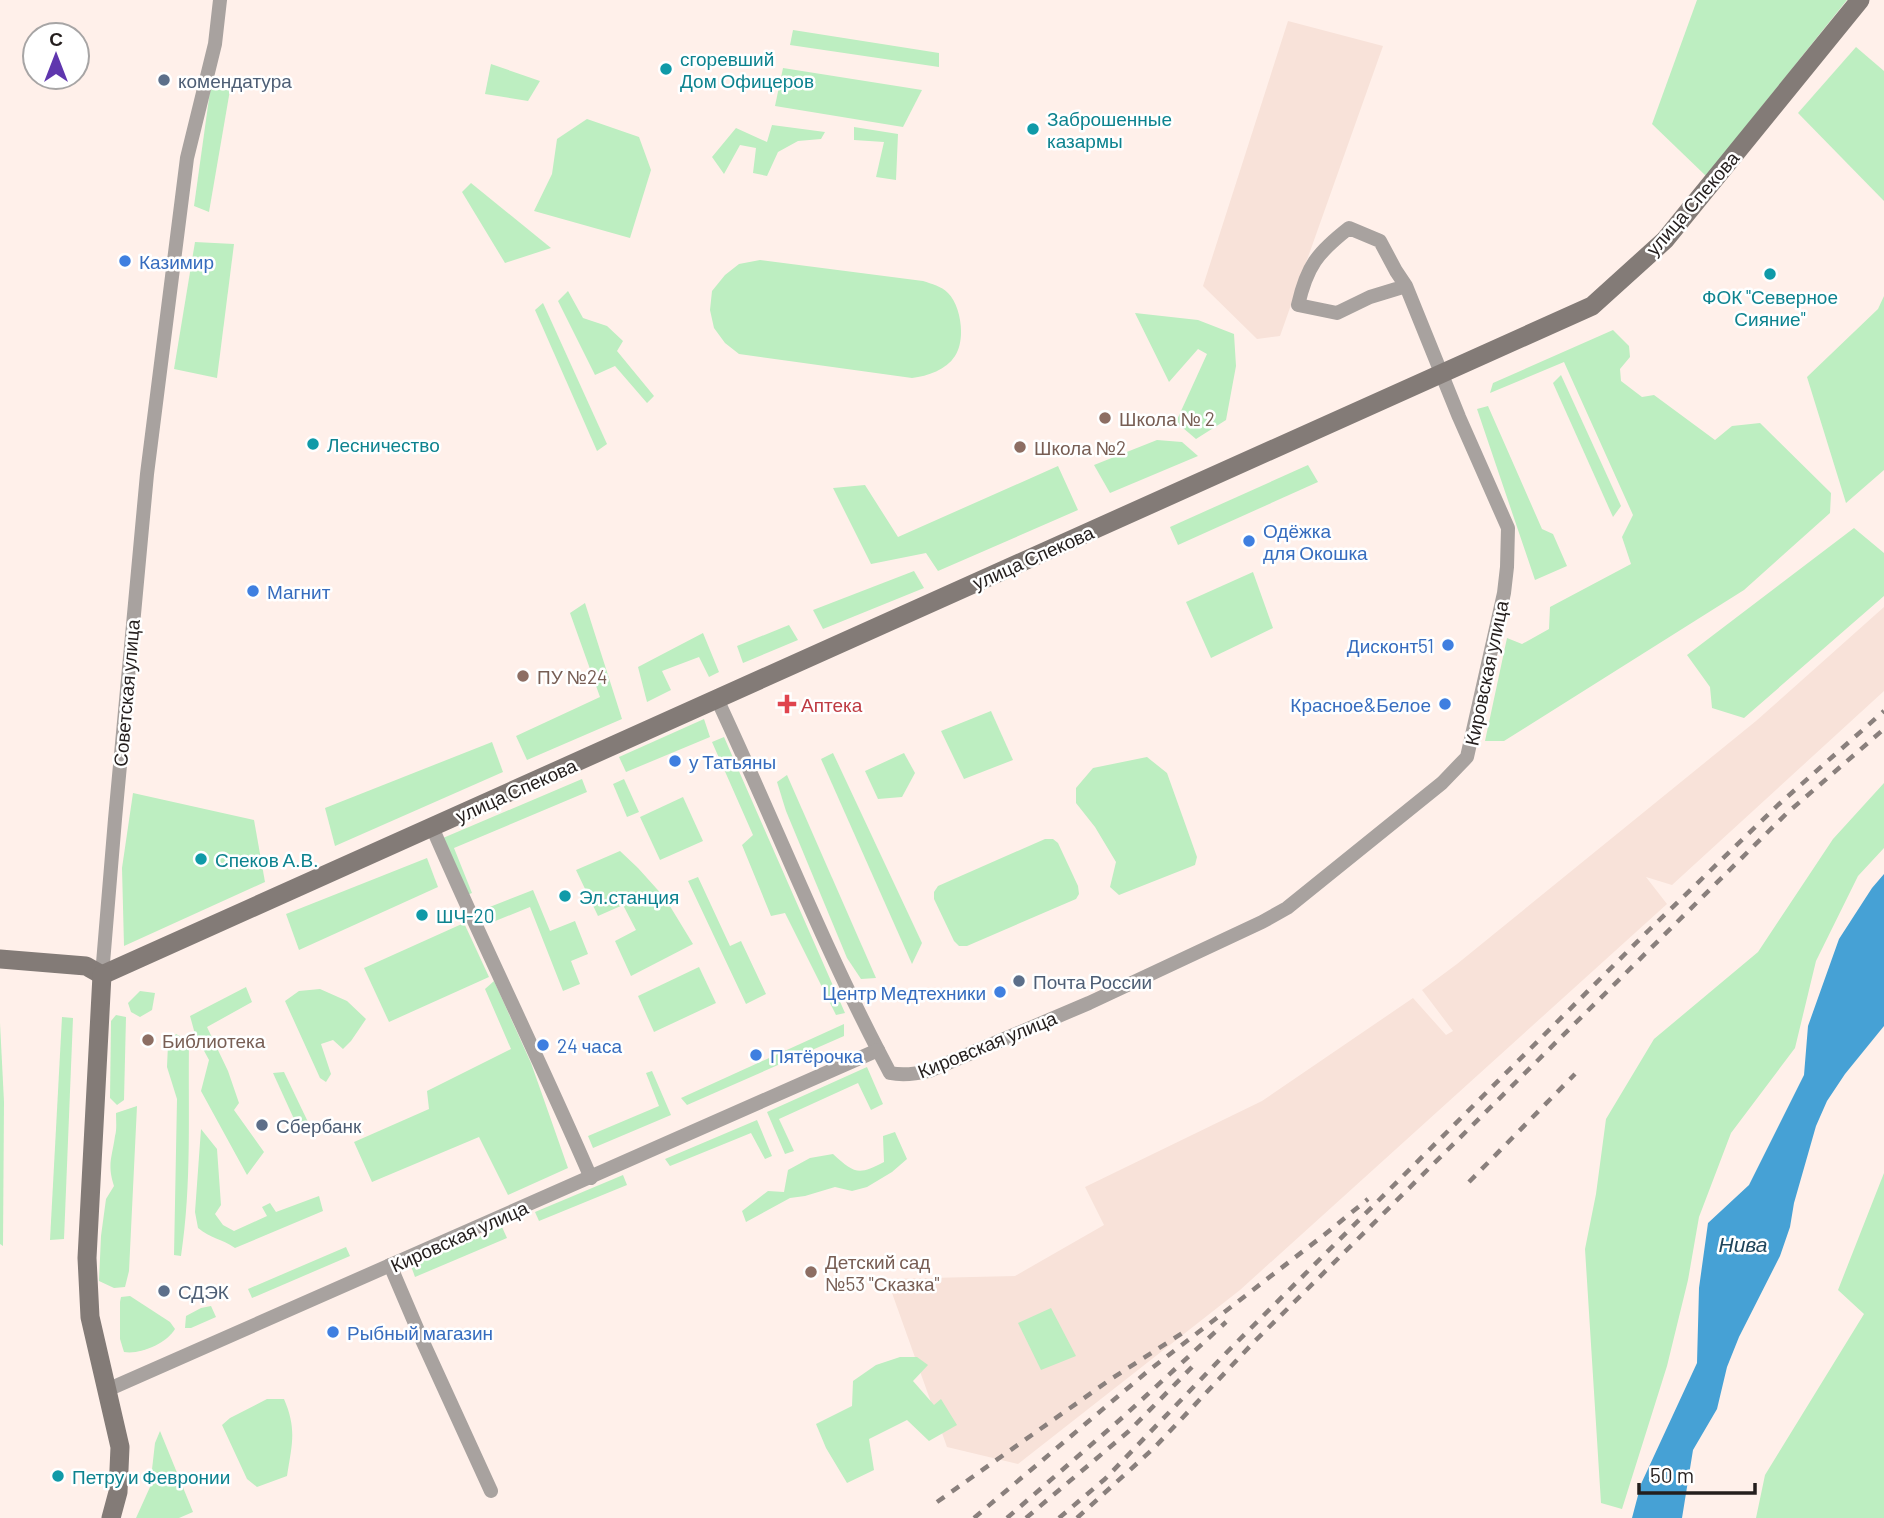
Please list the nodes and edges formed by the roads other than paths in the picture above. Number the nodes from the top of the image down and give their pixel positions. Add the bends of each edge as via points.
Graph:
1 (220, 0) edge
2 (1860, 0) edge
3 (1406, 286) junction
4 (1441, 374) junction
5 (717, 699) junction
6 (432, 827) junction
7 (0, 959) edge
8 (102, 975) junction
9 (878, 1050) junction
10 (591, 1178) junction
11 (390, 1265) junction
12 (107, 1390) junction
13 (491, 1491) dead end
14 (111, 1518) edge

1 - 8 street, Советская улица via 215,44 187,158 147,474
2 - 4 main road, улица Спекова via 1665,240 1601,298
3 - 3 street, Кировская улица via 1337,313 1298,305 1304,279 1324,247 1349,228 1380,240
3 - 4 street, Кировская улица
4 - 5 main road, улица Спекова
4 - 9 street, Кировская улица via 1508,528 1504,593 1467,757 1442,783 1302,897 1262,922 929,1071 900,1076 890,1073
5 - 6 main road, улица Спекова
5 - 9 street
6 - 8 main road, улица Спекова
6 - 10 street
7 - 8 main road via 86,966
8 - 12 main road, Советская улица via 87,1258 90,1317
9 - 10 street, Кировская улица
10 - 11 street, Кировская улица
11 - 12 street, Кировская улица
11 - 13 street
12 - 14 main road via 120,1447 118,1492

